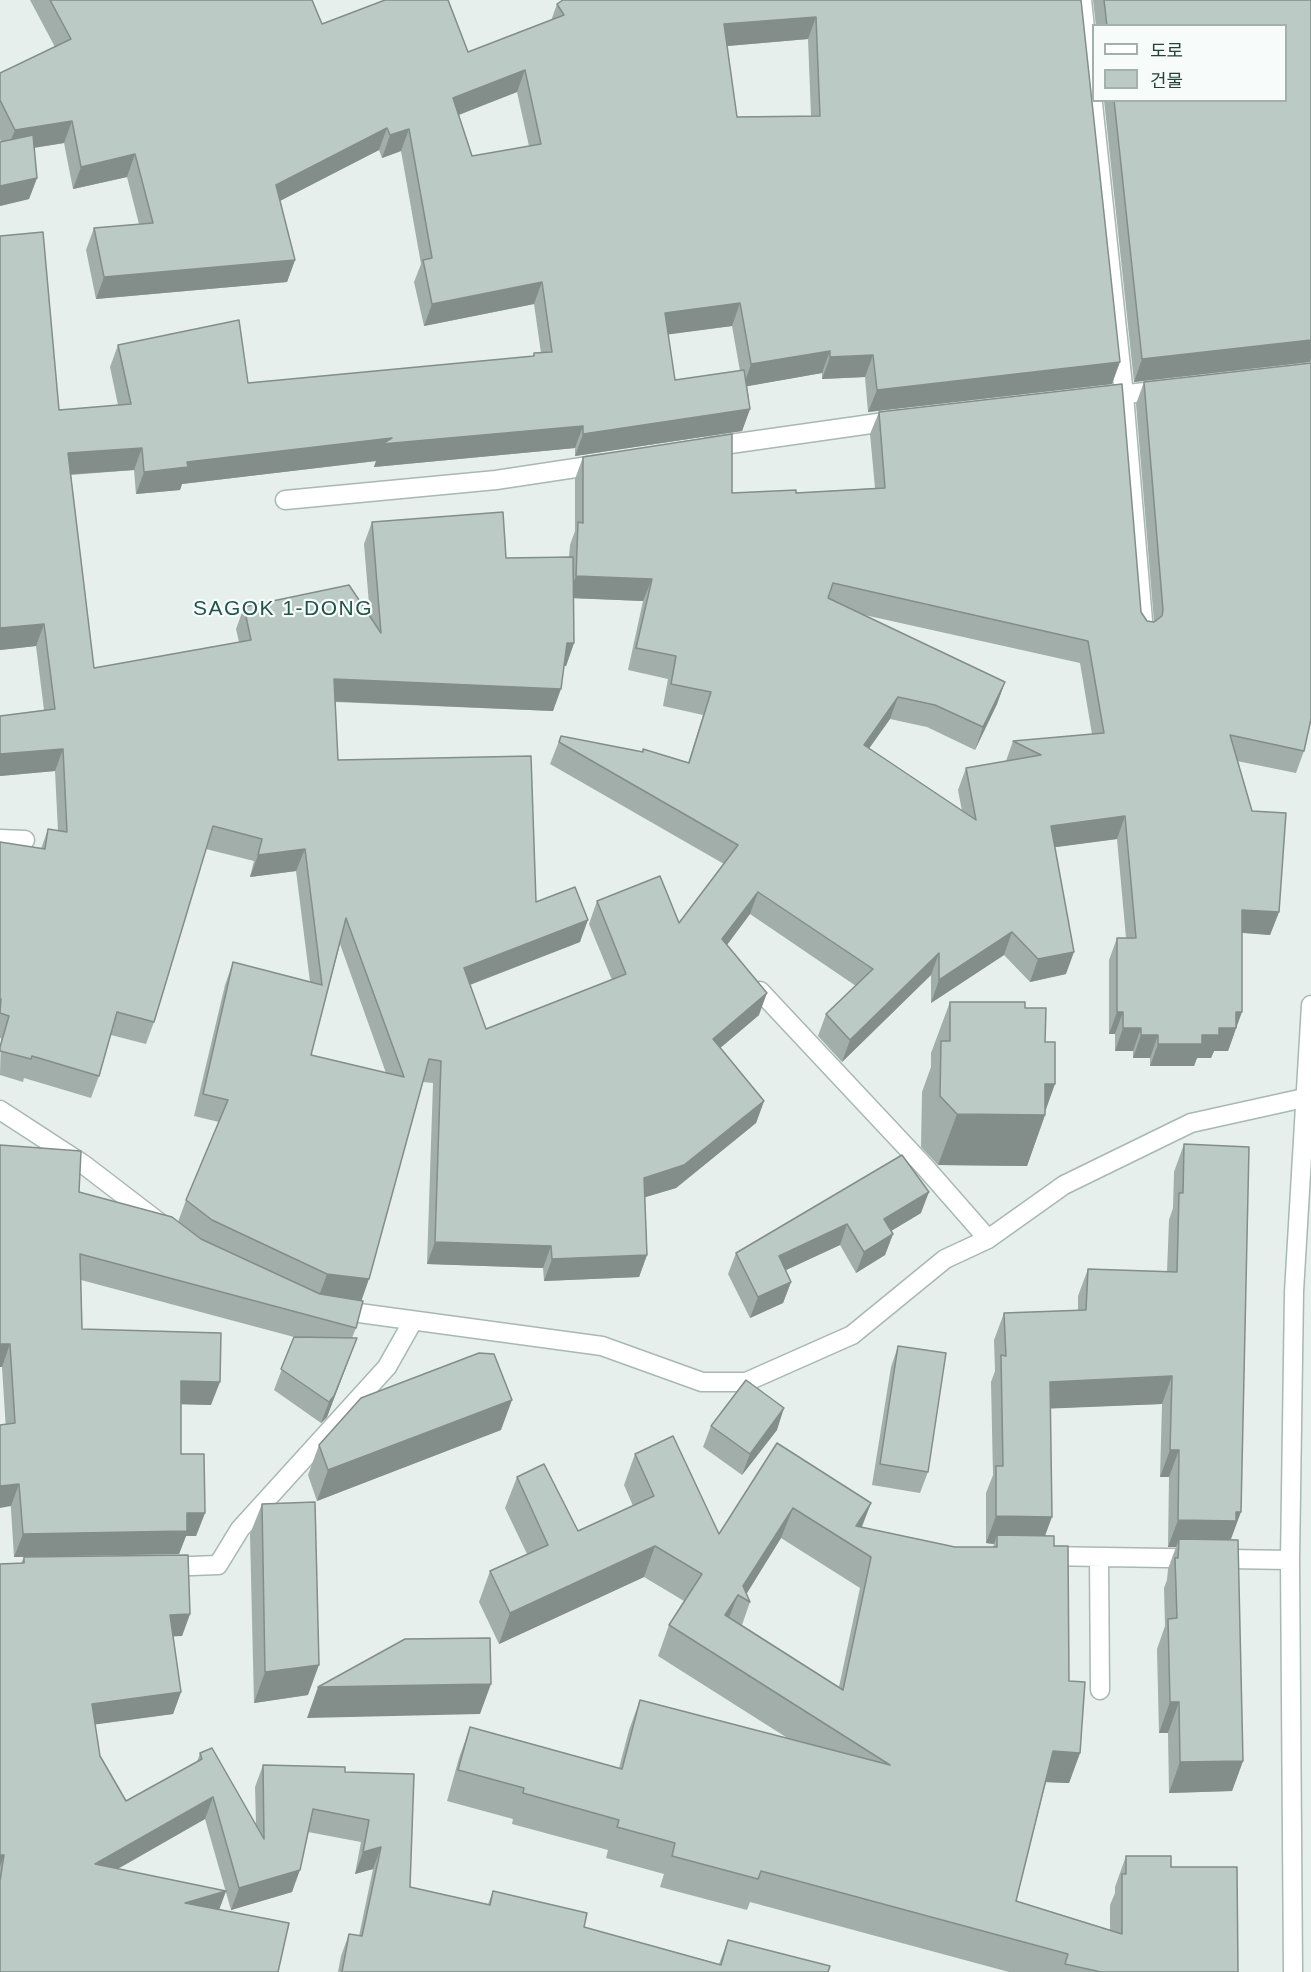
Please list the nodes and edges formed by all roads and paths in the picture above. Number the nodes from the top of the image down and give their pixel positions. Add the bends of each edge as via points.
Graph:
1 (1082, 0) edge
2 (1092, 94) edge
3 (1093, 102) edge
4 (1183, 388) edge
5 (1124, 394) junction
6 (1078, 400) edge
7 (918, 418) edge
8 (696, 450) edge
9 (625, 460) edge
10 (285, 500) dead end
11 (1144, 633) edge
12 (0, 839) edge
13 (25, 840) dead end
14 (760, 991) edge
15 (1311, 1005) edge
16 (1304, 1098) junction
17 (0, 1110) edge
18 (171, 1232) edge
19 (988, 1239) junction
20 (316, 1307) edge
21 (413, 1321) junction
22 (1028, 1556) edge
23 (1099, 1557) junction
24 (1290, 1560) junction
25 (153, 1567) edge
26 (1100, 1690) dead end
27 (1293, 1972) edge

1 - 2 street
3 - 5 street
4 - 5 street
5 - 6 street
5 - 11 street
7 - 8 street
9 - 10 street via 496,480
12 - 13 street
14 - 19 street
15 - 16 street
16 - 19 street via 1191,1123 1064,1185
16 - 24 street via 1294,1292
17 - 18 street via 83,1164
19 - 21 street via 945,1259 852,1335 746,1383 702,1383 602,1346
20 - 21 street
21 - 25 street via 387,1366 240,1529 218,1565
22 - 23 street
23 - 24 street
23 - 26 street
24 - 27 street

